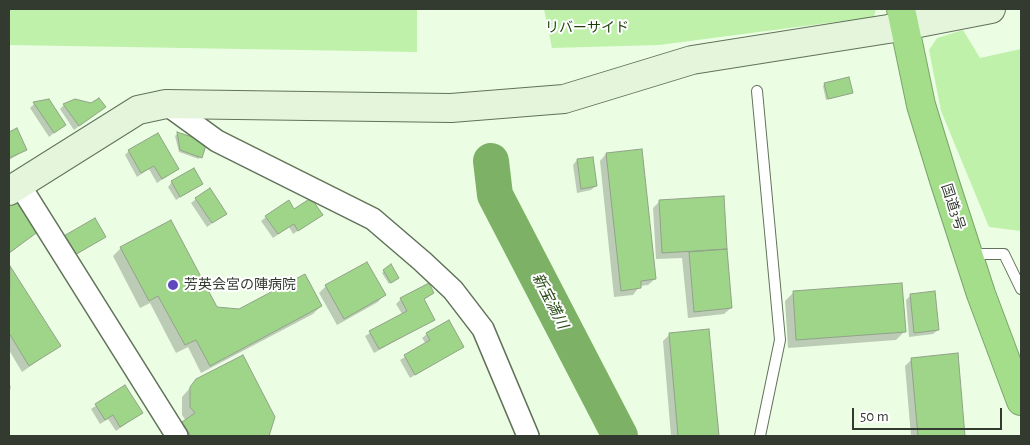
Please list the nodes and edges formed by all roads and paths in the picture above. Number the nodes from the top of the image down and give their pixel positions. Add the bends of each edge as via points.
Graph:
1 (990, 9) edge
2 (903, 17) edge
3 (757, 90) dead end
4 (166, 104) junction
5 (14, 188) edge
6 (968, 254) junction
7 (1021, 289) edge
8 (1021, 401) edge
9 (177, 436) edge
10 (528, 436) edge
11 (760, 436) edge

1 - 2 street
2 - 4 street via 692,60 564,99 451,108
2 - 6 highway, 国道3号 via 921,105
3 - 11 lane via 780,340
4 - 5 street via 138,110
4 - 10 street via 217,141 373,219 422,261 453,290 483,329
5 - 9 street
6 - 7 lane via 1004,254
6 - 8 highway, 国道3号

